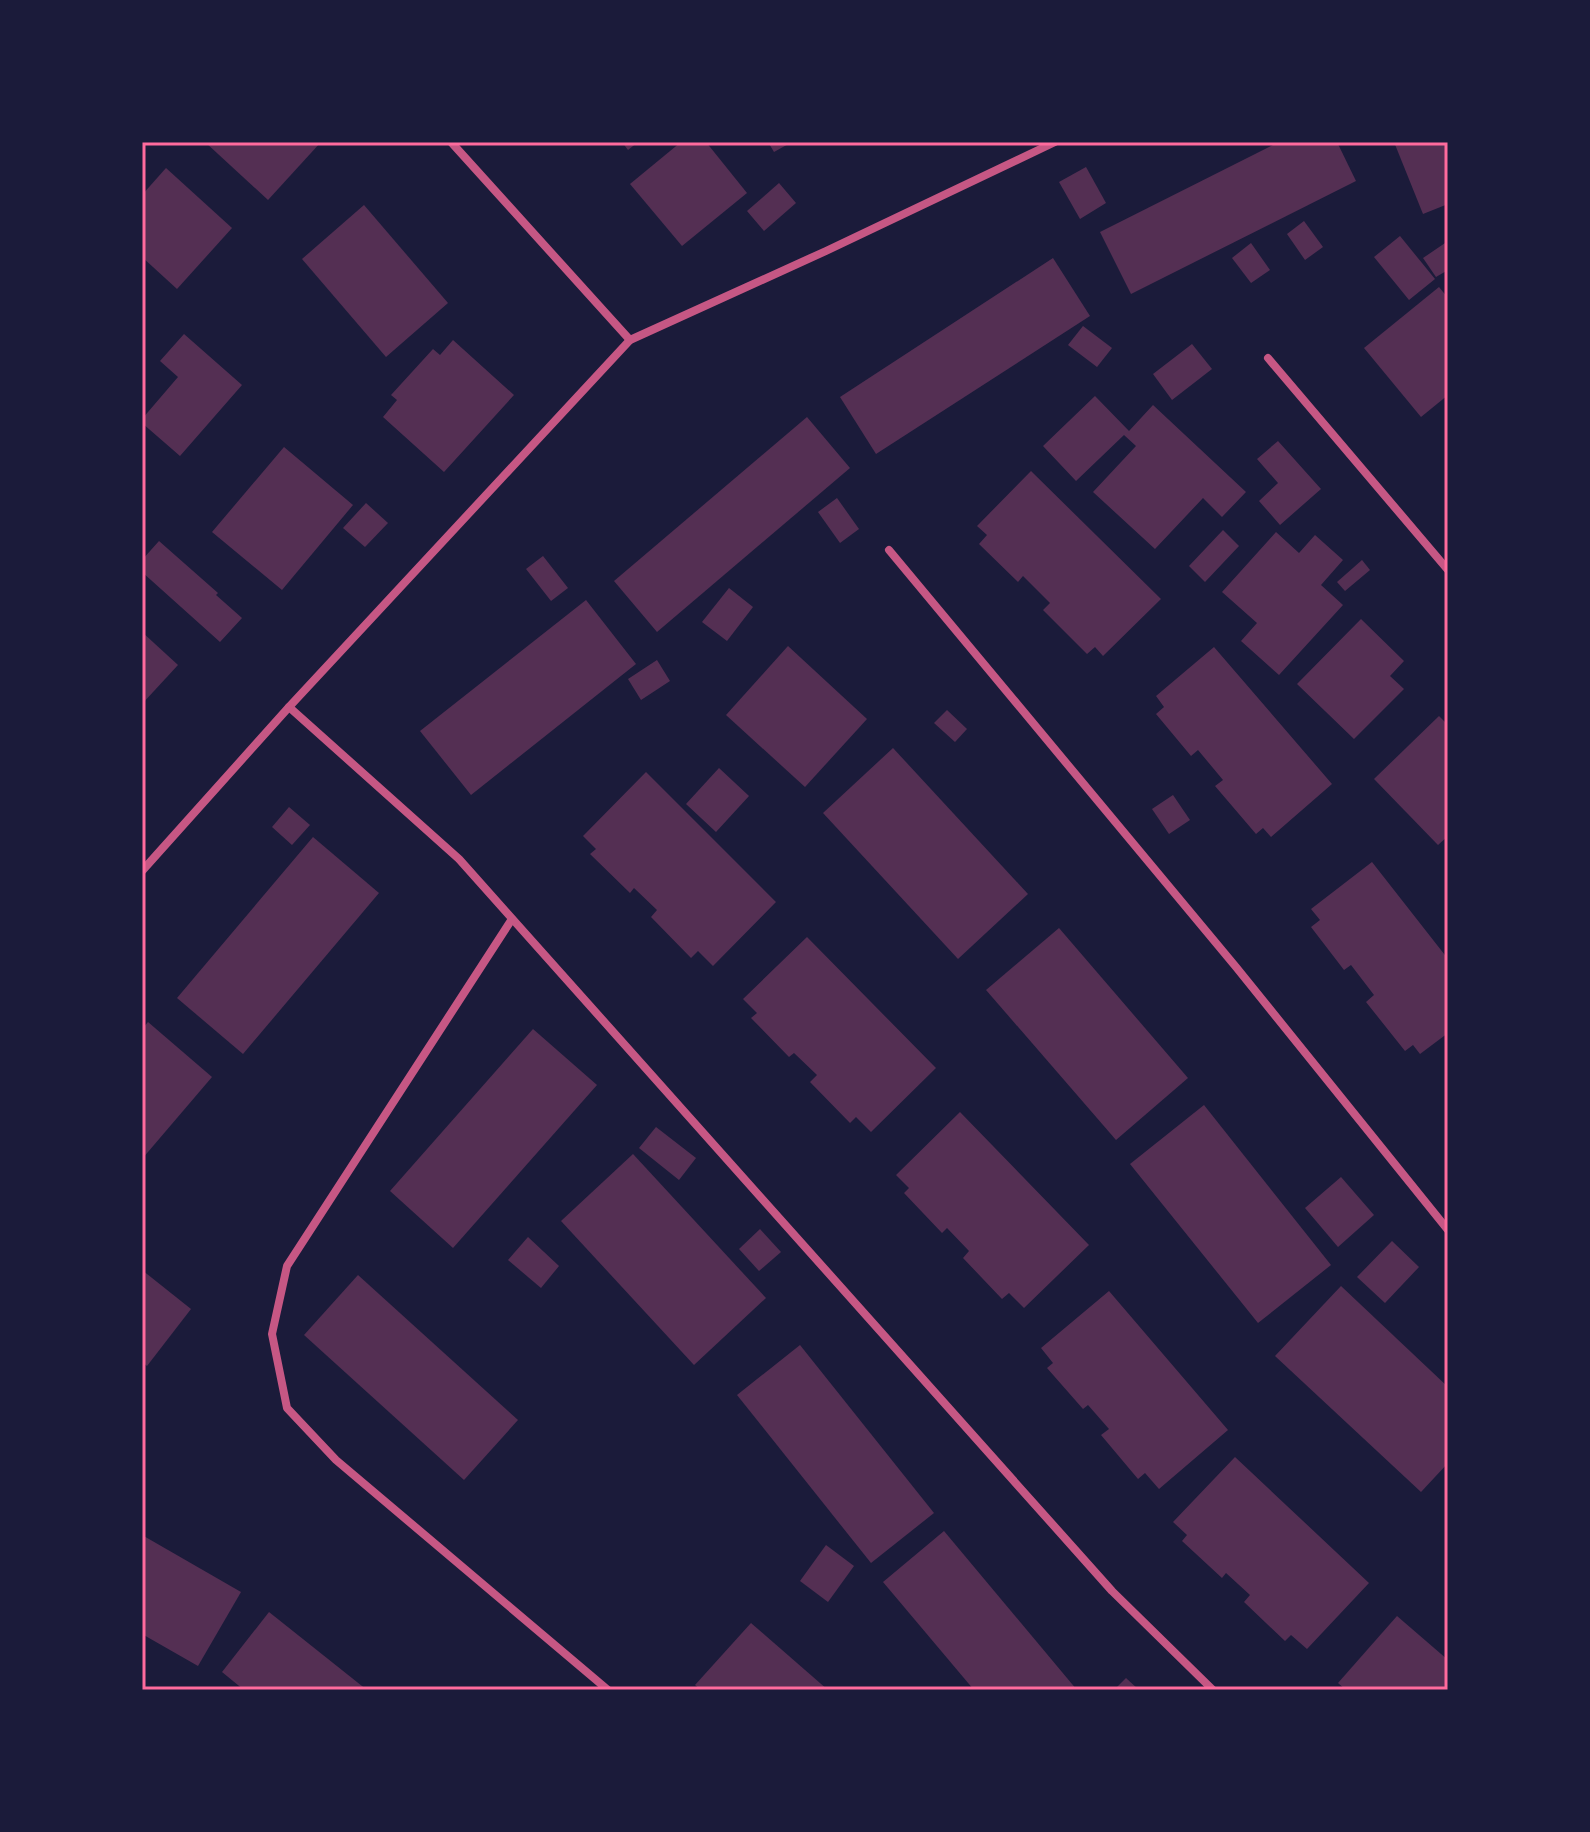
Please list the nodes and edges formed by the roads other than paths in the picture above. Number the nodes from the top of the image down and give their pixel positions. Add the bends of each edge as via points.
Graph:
1 (451, 142) edge
2 (1055, 142) edge
3 (630, 340) junction
4 (1268, 358) dead end
5 (889, 550) dead end
6 (1448, 570) edge
7 (289, 707) junction
8 (142, 871) edge
9 (512, 919) junction
10 (1448, 1230) edge
11 (608, 1690) edge
12 (1213, 1690) edge

1 - 3 street
2 - 3 street
3 - 7 street
4 - 6 street
5 - 10 street
7 - 8 street
7 - 9 street via 459,859
9 - 11 street via 287,1266 272,1334 287,1408 326,1450
9 - 12 street via 1112,1591

